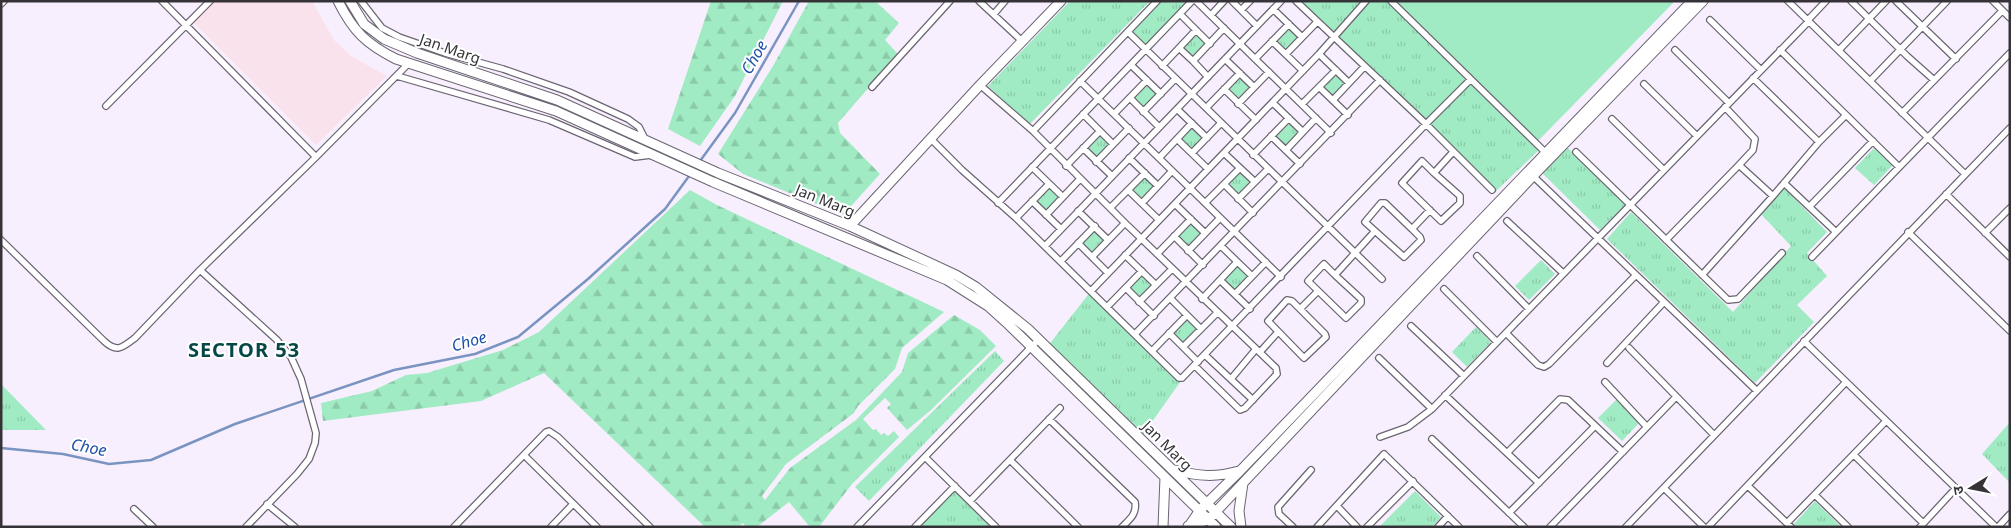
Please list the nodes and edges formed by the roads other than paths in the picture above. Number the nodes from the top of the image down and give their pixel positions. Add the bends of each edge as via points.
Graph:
1 (162, 1) edge
2 (210, 1) edge
3 (338, 1) edge
4 (350, 1) edge
5 (361, 1) edge
6 (950, 1) edge
7 (979, 1) edge
8 (1005, 1) edge
9 (1061, 1) edge
10 (1157, 1) edge
11 (1192, 1) edge
12 (1196, 1) edge
13 (1224, 1) edge
14 (1232, 1) edge
15 (1250, 1) edge
16 (1281, 1) edge
17 (1296, 1) edge
18 (1366, 1) edge
19 (1391, 1) edge
20 (1692, 1) edge
21 (1704, 1) edge
22 (1788, 1) edge
23 (1826, 1) edge
24 (1851, 1) edge
25 (1886, 1) edge
26 (1896, 1) edge
27 (1947, 1) edge
28 (1993, 1) edge
29 (1274, 9) junction
30 (1242, 10) junction
31 (2002, 11) junction
32 (994, 14) junction
33 (1180, 14) junction
34 (1211, 15) junction
35 (1869, 18) junction
36 (2010, 18) edge
37 (1710, 20) dead end
38 (1808, 20) junction
39 (1317, 22) junction
40 (1289, 24) junction
41 (187, 26) junction
42 (1257, 26) junction
43 (1923, 26) junction
44 (1224, 28) junction
45 (1196, 30) junction
46 (1128, 32) junction
47 (1302, 37) junction
48 (1335, 38) junction
49 (1272, 41) junction
50 (1023, 42) junction
51 (1210, 44) junction
52 (1240, 44) junction
53 (1179, 48) junction
54 (1900, 49) junction
55 (1146, 50) junction
56 (1675, 50) dead end
57 (1780, 50) junction
58 (1839, 50) junction
59 (2010, 53) edge
60 (1286, 54) junction
61 (1319, 54) junction
62 (1255, 58) junction
63 (1225, 59) junction
64 (1956, 59) junction
65 (1192, 61) junction
66 (409, 63) junction
67 (1131, 65) junction
68 (1162, 66) junction
69 (1364, 67) junction
70 (1336, 70) junction
71 (1761, 70) junction
72 (1303, 71) junction
73 (1269, 72) junction
74 (1240, 73) junction
75 (397, 76) junction
76 (1208, 77) junction
77 (1175, 78) junction
78 (1754, 78) junction
79 (1147, 80) junction
80 (1380, 80) junction
81 (1470, 80) junction
82 (1870, 80) junction
83 (1934, 80) junction
84 (1080, 81) junction
85 (1349, 83) junction
86 (1644, 84) dead end
87 (980, 85) junction
88 (872, 87) dead end
89 (1254, 87) junction
90 (1320, 87) junction
91 (1224, 89) junction
92 (1286, 89) junction
93 (1161, 94) junction
94 (1191, 94) junction
95 (1130, 98) junction
96 (1098, 99) junction
97 (1333, 100) junction
98 (1273, 103) junction
99 (1238, 104) junction
100 (1302, 104) junction
101 (1727, 105) junction
102 (106, 106) dead end
103 (1206, 108) junction
104 (1177, 109) junction
105 (1143, 112) junction
106 (1902, 112) junction
107 (1083, 114) junction
108 (1114, 114) junction
109 (1348, 115) junction
110 (1846, 115) junction
111 (1289, 118) junction
112 (1316, 118) junction
113 (1612, 119) dead end
114 (1256, 120) junction
115 (1192, 123) junction
116 (1221, 123) junction
117 (1426, 124) junction
118 (1159, 127) junction
119 (1129, 128) junction
120 (2010, 128) edge
121 (1033, 131) junction
122 (1100, 131) junction
123 (1303, 132) junction
124 (1331, 132) junction
125 (1272, 136) junction
126 (1697, 136) junction
127 (1928, 137) junction
128 (1207, 138) junction
129 (931, 139) junction
130 (1177, 139) junction
131 (1237, 139) junction
132 (646, 141) junction
133 (1872, 141) junction
134 (1819, 142) junction
135 (1144, 143) junction
136 (1113, 144) junction
137 (1083, 148) junction
138 (1050, 149) junction
139 (1286, 150) junction
140 (1453, 152) junction
141 (1576, 152) dead end
142 (1192, 153) junction
143 (1224, 153) junction
144 (654, 155) junction
145 (1253, 155) junction
146 (1548, 156) junction
147 (316, 158) junction
148 (1130, 158) junction
149 (1159, 158) junction
150 (1096, 162) junction
151 (1300, 164) junction
152 (1739, 165) junction
153 (1066, 166) junction
154 (1032, 167) junction
155 (1899, 167) junction
156 (1240, 168) junction
157 (1208, 169) junction
158 (1268, 169) junction
159 (1664, 170) junction
160 (1172, 171) junction
161 (1434, 172) junction
162 (1144, 173) junction
163 (1530, 173) junction
164 (1965, 174) junction
165 (1112, 176) junction
166 (1080, 179) junction
167 (1254, 182) junction
168 (1282, 183) junction
169 (1784, 183) junction
170 (1049, 184) junction
171 (1224, 184) junction
172 (1158, 186) junction
173 (1190, 188) junction
174 (1128, 190) junction
175 (1492, 190) dead end
176 (1095, 194) junction
177 (1946, 194) junction
178 (1773, 196) junction
179 (1063, 197) junction
180 (1238, 199) junction
181 (1032, 201) junction
182 (1142, 203) junction
183 (1205, 203) junction
184 (998, 204) junction
185 (1175, 204) junction
186 (1630, 205) junction
187 (1810, 206) junction
188 (1110, 208) junction
189 (2010, 208) edge
190 (1430, 210) junction
191 (1078, 211) junction
192 (1253, 213) junction
193 (1046, 215) junction
194 (1016, 218) junction
195 (1220, 218) junction
196 (1191, 219) junction
197 (1159, 220) junction
198 (1507, 222) dead end
199 (1124, 223) junction
200 (850, 226) junction
201 (1095, 226) junction
202 (1329, 227) junction
203 (1060, 229) junction
204 (1412, 229) junction
205 (1375, 231) junction
206 (1235, 232) junction
207 (1836, 232) junction
208 (1908, 232) junction
209 (1205, 233) junction
210 (1986, 233) junction
211 (1174, 236) junction
212 (1598, 238) junction
213 (1141, 239) junction
214 (1, 240) edge
215 (1108, 240) junction
216 (1666, 240) junction
217 (1078, 243) junction
218 (1045, 246) junction
219 (1221, 246) junction
220 (1188, 251) junction
221 (1355, 252) junction
222 (1157, 254) junction
223 (1782, 254) dead end
224 (1125, 255) junction
225 (1477, 256) dead end
226 (1092, 257) junction
227 (1812, 257) dead end
228 (2010, 257) edge
229 (1061, 261) junction
230 (1237, 262) junction
231 (1266, 262) junction
232 (1203, 265) junction
233 (1172, 269) junction
234 (200, 270) junction
235 (1142, 271) junction
236 (1108, 273) junction
237 (1563, 274) junction
238 (1335, 275) junction
239 (1636, 275) junction
240 (1702, 275) junction
241 (1252, 276) junction
242 (1281, 277) junction
243 (1382, 279) dead end
244 (1220, 280) junction
245 (1186, 283) junction
246 (1156, 285) junction
247 (1126, 288) junction
248 (1444, 289) dead end
249 (1091, 291) junction
250 (1318, 291) junction
251 (1235, 294) junction
252 (1170, 298) junction
253 (1202, 299) junction
254 (1140, 302) junction
255 (1664, 302) junction
256 (1108, 307) junction
257 (1250, 309) junction
258 (1529, 309) junction
259 (1300, 310) junction
260 (1217, 313) junction
261 (1187, 315) junction
262 (1154, 316) junction
263 (1009, 318) junction
264 (1411, 326) dead end
265 (1232, 327) junction
266 (1201, 329) junction
267 (2010, 331) edge
268 (1278, 332) junction
269 (1169, 333) junction
270 (1506, 333) junction
271 (1136, 334) junction
272 (1039, 339) junction
273 (1497, 342) junction
274 (1804, 342) junction
275 (1032, 347) junction
276 (1183, 347) junction
277 (1629, 348) dead end
278 (1152, 351) junction
279 (1258, 351) junction
280 (1206, 355) junction
281 (1380, 358) dead end
282 (1607, 363) dead end
283 (1197, 364) junction
284 (1464, 376) junction
285 (1231, 379) junction
286 (1605, 382) dead end
287 (1846, 382) junction
288 (1756, 390) junction
289 (1445, 395) junction
290 (1676, 397) junction
291 (1253, 400) junction
292 (1060, 408) dead end
293 (1432, 409) junction
294 (1049, 419) junction
295 (1886, 421) junction
296 (1595, 426) junction
297 (1647, 427) junction
298 (1714, 434) junction
299 (1380, 437) dead end
300 (1432, 439) dead end
301 (1623, 452) junction
302 (1507, 453) junction
303 (524, 455) junction
304 (1854, 455) junction
305 (925, 457) junction
306 (1010, 460) junction
307 (1173, 470) junction
308 (1311, 470) dead end
309 (1240, 471) junction
310 (1165, 477) junction
311 (1412, 481) junction
312 (1243, 483) junction
313 (1539, 483) junction
314 (955, 486) junction
315 (1748, 486) junction
316 (1664, 488) junction
317 (1956, 488) junction
318 (1815, 495) junction
319 (970, 501) junction
320 (267, 504) junction
321 (573, 504) junction
322 (1337, 506) junction
323 (1203, 507) junction
324 (134, 509) dead end
325 (1216, 512) junction
326 (1509, 513) junction
327 (2010, 514) edge
328 (1448, 516) junction
329 (1208, 520) junction
330 (1789, 525) edge
331 (1921, 525) edge
332 (1188, 526) edge
333 (153, 527) edge
334 (246, 527) edge
335 (295, 527) edge
336 (454, 527) edge
337 (551, 527) edge
338 (597, 527) edge
339 (650, 527) edge
340 (858, 527) edge
341 (915, 527) edge
342 (996, 527) edge
343 (1078, 527) edge
344 (1122, 527) edge
345 (1164, 527) edge
346 (1216, 527) edge
347 (1231, 527) edge
348 (1241, 527) edge
349 (1293, 527) edge
350 (1317, 527) edge
351 (1357, 527) edge
352 (1367, 527) edge
353 (1438, 527) edge
354 (1459, 527) edge
355 (1524, 527) edge
356 (1550, 527) edge
357 (1626, 527) edge
358 (1704, 527) edge
359 (1708, 527) edge
360 (1848, 527) edge
361 (1997, 527) edge

1 - 41 street
2 - 41 street
3 - 66 main road, Jan Marg via 349,23 376,49
4 - 132 main road, Jan Marg via 364,24 384,39 558,100
5 - 132 street via 382,28 390,33 570,92 639,127
6 - 88 street
7 - 32 street
8 - 32 street
9 - 50 main road
10 - 46 street
11 - 33 street
12 - 34 street
13 - 34 street
14 - 30 street
15 - 30 street
16 - 29 street
17 - 39 street
18 - 48 street
19 - 81 street
20 - 146 main road
21 - 146 main road
22 - 38 street
23 - 38 street
24 - 35 street
25 - 35 street
26 - 43 street
27 - 43 street
28 - 31 street
29 - 40 street
29 - 42 street
30 - 42 street
31 - 36 street
31 - 64 street
32 - 50 street
33 - 45 street
33 - 55 street
34 - 44 street
35 - 54 street
35 - 58 street
37 - 71 street
38 - 57 street
38 - 58 street
39 - 47 street
39 - 48 street
40 - 47 street
40 - 49 street
41 - 102 street
41 - 147 street
42 - 52 street
43 - 54 street
43 - 64 street
44 - 51 street
44 - 52 street
45 - 51 street
45 - 53 street
46 - 55 street
46 - 84 street
47 - 60 street
48 - 61 street
48 - 69 street
49 - 60 street
49 - 62 street
50 - 87 main road
51 - 65 street
52 - 62 street
52 - 63 street
53 - 65 street
53 - 68 street
54 - 82 street
54 - 83 street
55 - 67 street
55 - 68 street
56 - 101 street
57 - 71 street
57 - 110 street
58 - 82 street
59 - 127 street
60 - 72 street
61 - 70 street
61 - 72 street
62 - 73 street
63 - 74 street
63 - 76 street
64 - 83 street
65 - 76 street
66 - 75 street
66 - 144 main road, Jan Marg via 556,111
67 - 79 street
67 - 96 street
68 - 77 street
69 - 80 street
69 - 85 street
70 - 85 street
70 - 90 street
71 - 78 street
72 - 92 street
73 - 89 street
73 - 92 street
74 - 89 street
74 - 91 street
75 - 144 street via 548,120 636,157
75 - 147 street
76 - 94 street
77 - 93 street
77 - 94 street
78 - 101 street
78 - 134 street
79 - 93 street
79 - 95 street
80 - 109 street
80 - 117 street
81 - 117 street
81 - 146 street
82 - 106 street
83 - 106 street
84 - 96 street
84 - 121 street
85 - 97 street
86 - 126 street
87 - 121 street
87 - 129 main road
89 - 99 street
90 - 97 street
90 - 100 street
91 - 99 street
91 - 103 street
92 - 98 street
92 - 100 street
93 - 105 street
94 - 103 street
94 - 104 street
95 - 105 street
95 - 108 street
96 - 107 street
96 - 108 street
97 - 109 street
98 - 111 street
98 - 114 street
99 - 114 street
100 - 112 street
101 - 126 street
101 - 152 street via 1755,139 1753,150
103 - 116 street
104 - 115 street
104 - 118 street
105 - 118 street
106 - 127 street
107 - 122 street
107 - 138 street
108 - 119 street
109 - 124 street
110 - 133 street
110 - 134 street
111 - 123 street
111 - 125 street
112 - 123 street
112 - 124 street
113 - 159 street
114 - 131 street
115 - 128 street
115 - 130 street
116 - 128 street
116 - 131 street
117 - 140 street
117 - 202 street
118 - 135 street
119 - 135 street
119 - 136 street
120 - 164 street
121 - 138 street
122 - 136 street
122 - 137 street
123 - 139 street
124 - 151 street
125 - 139 street
125 - 145 street
126 - 159 street
127 - 155 street
127 - 164 street
128 - 142 street
129 - 184 street
129 - 200 main road
130 - 142 street
130 - 149 street
131 - 143 street
131 - 145 street
132 - 200 main road, Jan Marg
133 - 155 street
133 - 187 street
134 - 169 street
135 - 148 street
135 - 149 street
136 - 150 street
137 - 150 street
137 - 153 street
138 - 153 street
138 - 154 street
139 - 151 street
140 - 161 street
140 - 175 street
141 - 186 street
142 - 157 street
143 - 156 street
143 - 157 street
144 - 263 main road, Jan Marg via 948,280
145 - 158 street
146 - 163 main road
147 - 234 street
148 - 162 street
148 - 165 street
149 - 160 street
150 - 165 street
151 - 168 street
152 - 178 street
152 - 216 street
153 - 166 street
154 - 170 street
154 - 184 street
155 - 207 street
156 - 167 street
156 - 171 street
157 - 173 street
158 - 167 street
158 - 168 street
159 - 186 street
160 - 172 street
160 - 173 street
161 - 190 street via 1461,198 1460,203 1441,221
161 - 190 street via 1425,162 1420,162 1402,183
162 - 172 street
162 - 174 street
163 - 212 street
163 - 309 main road
163 - 312 main road
164 - 177 street
165 - 176 street
166 - 176 street
166 - 179 street
167 - 180 street
168 - 192 street
168 - 202 street
169 - 178 street
169 - 187 street
170 - 179 street
170 - 181 street
171 - 180 street
171 - 183 street
172 - 182 street
173 - 183 street
173 - 185 street
174 - 182 street
174 - 188 street
176 - 188 street
176 - 191 street
177 - 208 street
177 - 210 street
178 - 240 street
179 - 193 street
180 - 192 street
181 - 193 street
181 - 194 street
182 - 197 street
183 - 195 street
184 - 194 street
185 - 196 street
185 - 197 street
186 - 212 street
186 - 216 street
187 - 207 street
188 - 199 street
189 - 210 street
190 - 204 street
191 - 201 street
191 - 203 street
192 - 206 street
193 - 203 street
194 - 218 street
195 - 206 street
195 - 209 street
196 - 209 street
196 - 211 street
197 - 213 street
198 - 237 street
199 - 213 street
199 - 215 street
200 - 263 main road, Jan Marg via 956,275 983,291
201 - 215 street
201 - 217 street
202 - 221 street
202 - 242 street
203 - 218 street
204 - 205 street via 1421,240 1404,257
204 - 205 street via 1383,203 1365,222
205 - 221 street
206 - 219 street
206 - 231 street
207 - 227 street
208 - 267 street
208 - 274 street
209 - 220 street
210 - 228 street
211 - 220 street
211 - 222 street
212 - 237 street
212 - 239 street
213 - 222 street
213 - 224 street
214 - 234 street via 104,341 117,349 135,338
215 - 226 street
216 - 240 street
217 - 226 street
217 - 229 street
218 - 229 street
219 - 230 street
219 - 232 street
220 - 232 street
221 - 238 street
221 - 243 street
222 - 233 street
223 - 240 street via 1734,301 1728,300
224 - 235 street
224 - 236 street
225 - 258 street
226 - 236 street
229 - 249 street
230 - 241 street
230 - 244 street
231 - 241 street
231 - 242 street
232 - 245 street
233 - 245 street
233 - 246 street
234 - 320 street via 277,340 291,357 301,379 316,433 312,454
235 - 246 street
235 - 247 street
236 - 249 street
237 - 258 street
238 - 250 street via 1322,265 1308,279
238 - 250 street via 1361,299 1349,317 1344,317
239 - 255 street
239 - 270 street via 1544,367 1538,365
241 - 251 street
242 - 257 street
244 - 251 street
244 - 253 street
245 - 252 street
245 - 253 street
246 - 254 street
247 - 254 street
247 - 256 street
248 - 273 street
249 - 256 street
250 - 259 street
251 - 257 street
252 - 261 street
252 - 262 street
253 - 260 street
254 - 262 street
255 - 282 street
255 - 288 street
256 - 271 street
257 - 265 street
258 - 270 street
259 - 268 street via 1287,300 1268,321
259 - 268 street via 1325,334 1325,339 1304,358
260 - 265 street
260 - 266 street
261 - 266 street
261 - 269 street
262 - 271 street
263 - 272 main road, Jan Marg
263 - 275 main road, Jan Marg
264 - 284 street
265 - 279 street
265 - 280 street
266 - 276 street
268 - 279 street
269 - 276 street
269 - 278 street
270 - 273 street
271 - 278 street
272 - 275 street
272 - 307 main road, Jan Marg
273 - 284 street
274 - 287 street
274 - 288 street
275 - 305 street
275 - 310 main road, Jan Marg
276 - 283 street
277 - 290 street
278 - 283 street via 1180,378
279 - 285 street
279 - 291 street via 1276,368 1277,374
280 - 283 street
280 - 285 street
281 - 293 street
283 - 291 street via 1238,409 1245,408
284 - 289 street
285 - 291 street
286 - 297 street
287 - 295 street
287 - 315 street
288 - 298 street
289 - 293 street
289 - 302 street
290 - 297 street
290 - 298 street
292 - 294 street
293 - 299 street via 1408,427
294 - 306 street
294 - 344 street via 1135,502 1137,509 1134,515
295 - 304 street
295 - 317 street
296 - 301 street
296 - 302 street via 1568,400 1560,399
296 - 313 street
297 - 301 street
298 - 316 street
300 - 326 street
301 - 356 street
302 - 313 street
303 - 321 street
303 - 336 street
303 - 339 street via 546,432 553,433
304 - 318 street
304 - 331 street
305 - 314 street
305 - 340 street
306 - 319 street
306 - 343 street
307 - 309 main road via 1198,476
307 - 323 main road, Jan Marg
308 - 349 street via 1278,507 1279,514
309 - 323 main road
310 - 323 main road, Jan Marg
310 - 345 main road
311 - 322 street via 1384,454
311 - 328 street
311 - 352 street
312 - 325 main road
312 - 348 main road via 1239,511
313 - 326 street
314 - 319 street
314 - 341 street
315 - 330 street
315 - 359 street
316 - 357 street
316 - 358 street
317 - 331 street
317 - 361 street
318 - 330 street
318 - 360 street
319 - 342 street
320 - 334 street
320 - 335 street
321 - 337 street
321 - 338 street
322 - 350 street
322 - 351 street
323 - 325 main road, Jan Marg
323 - 329 main road
323 - 332 main road
324 - 333 street
325 - 329 main road
325 - 347 main road, Jan Marg
326 - 355 street
327 - 361 street
328 - 353 street
328 - 354 street
329 - 332 main road
329 - 346 main road

